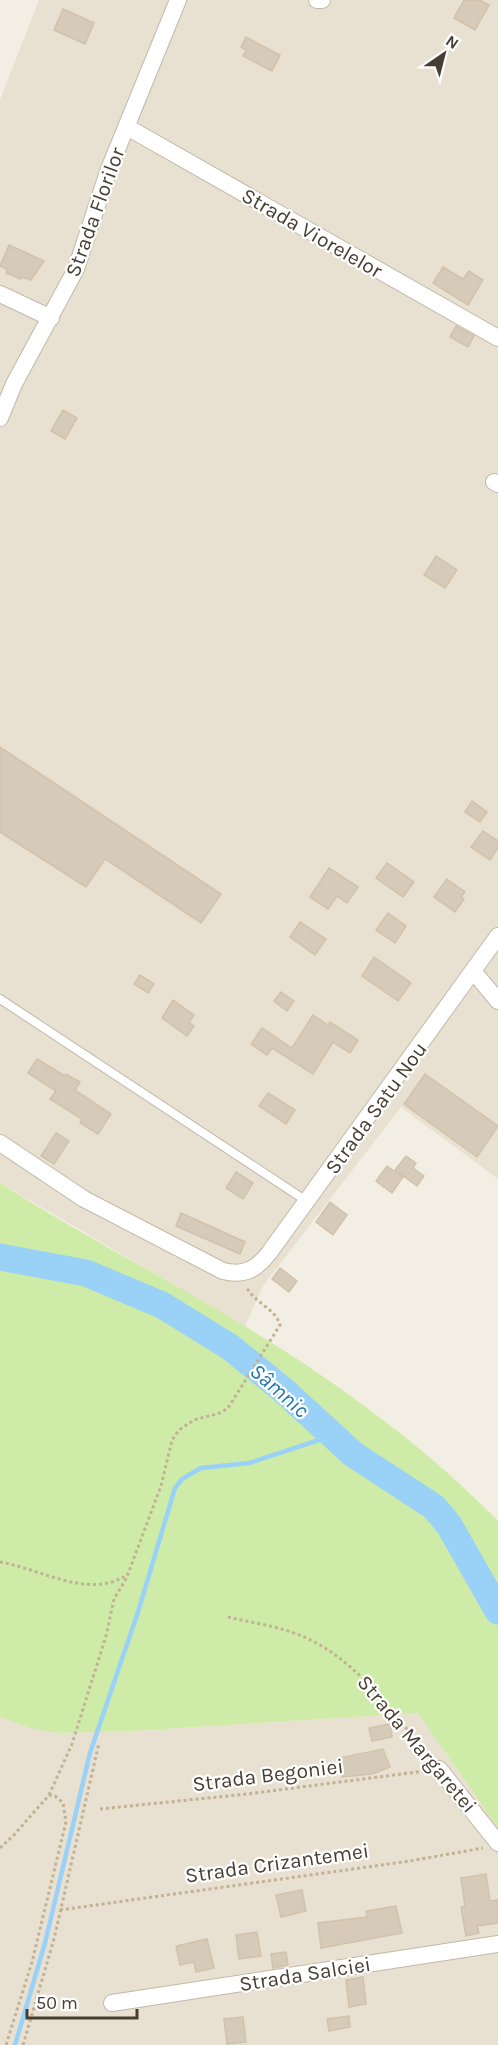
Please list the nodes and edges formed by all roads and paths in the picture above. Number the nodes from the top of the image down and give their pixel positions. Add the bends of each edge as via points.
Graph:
1 (178, 0) edge
2 (317, 0) edge
3 (322, 0) edge
4 (127, 127) junction
5 (0, 294) edge
6 (51, 318) junction
7 (498, 338) edge
8 (0, 418) edge
9 (498, 936) edge
10 (474, 972) junction
11 (0, 999) edge
12 (498, 1001) edge
13 (0, 1143) edge
14 (308, 1202) junction
15 (246, 1272) junction
16 (0, 1562) edge
17 (128, 1574) junction
18 (228, 1617) dead end
19 (99, 1743) dead end
20 (439, 1769) junction
21 (49, 1795) junction
22 (100, 1809) dead end
23 (493, 1845) edge
24 (0, 1848) edge
25 (60, 1910) junction
26 (498, 1944) edge
27 (112, 2003) dead end
28 (6, 2045) edge
29 (23, 2045) edge

1 - 4 street, Strada Florilor
2 - 3 street
4 - 6 street, Strada Florilor via 76,269
4 - 7 street, Strada Viorelelor
5 - 6 street
6 - 8 street, Strada Florilor
9 - 10 street, Strada Satu Nou
10 - 12 street
10 - 14 street, Strada Satu Nou
11 - 14 lane
13 - 15 street via 84,1199 223,1270
14 - 15 street, Strada Satu Nou via 262,1262
15 - 17 path via 250,1296 280,1325 235,1397 220,1413 194,1420 172,1440 161,1486
16 - 17 path via 33,1568 83,1585 107,1585
17 - 21 path via 114,1599 72,1744
18 - 20 path, Strada Margaretei via 291,1632 336,1656 375,1691
19 - 25 path
20 - 22 path, Strada Begoniei
20 - 23 street, Strada Margaretei
21 - 24 path
21 - 28 path via 63,1803 66,1822 32,1962
23 - 25 path, Strada Crizantemei via 410,1861
25 - 29 path
26 - 27 street, Strada Salciei

